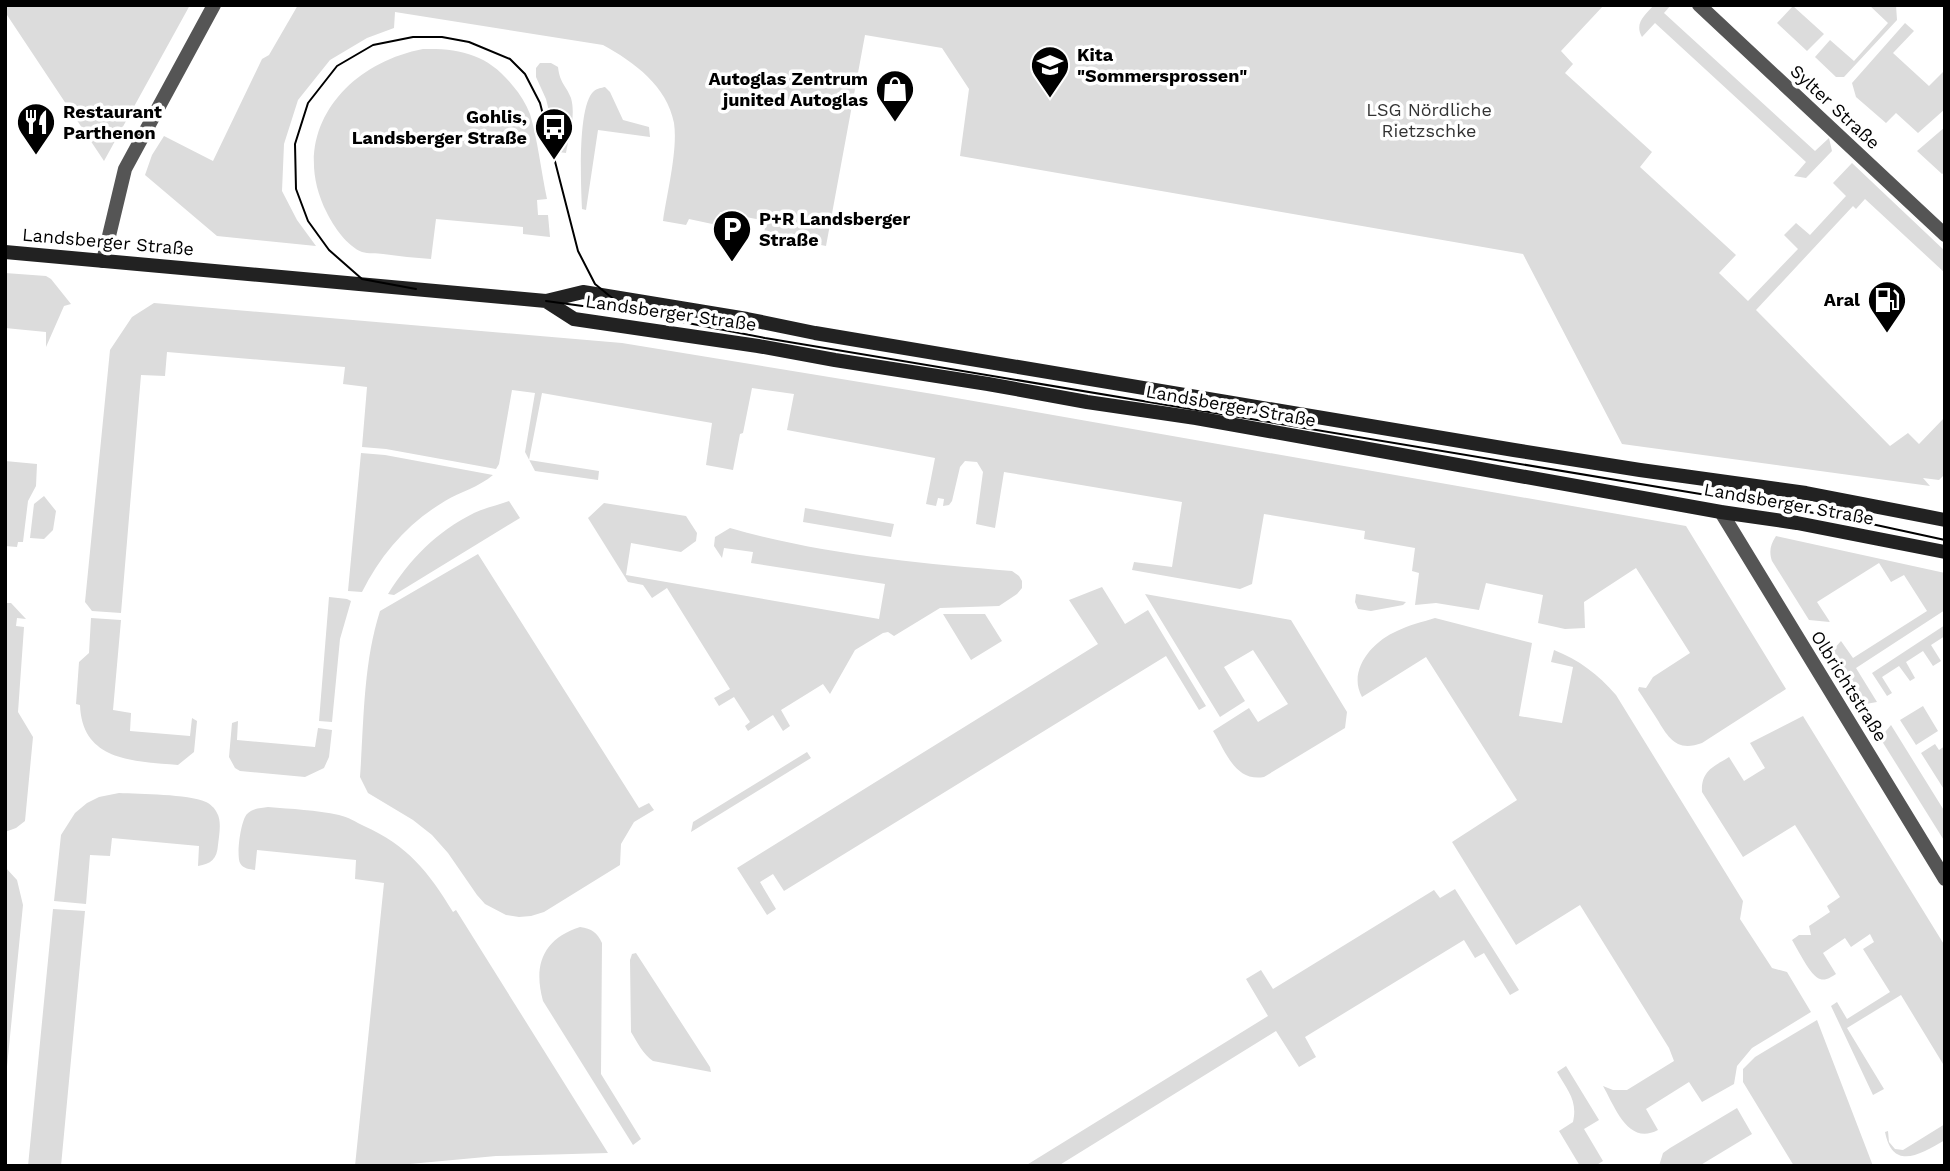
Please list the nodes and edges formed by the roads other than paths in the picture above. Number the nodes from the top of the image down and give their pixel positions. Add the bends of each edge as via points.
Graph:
1 (214, 5) edge
2 (1699, 5) edge
3 (1945, 235) edge
4 (5, 252) edge
5 (103, 261) junction
6 (546, 301) junction
7 (1721, 512) junction
8 (1944, 519) edge
9 (1945, 552) edge
10 (1945, 879) edge

1 - 5 street via 125,169
2 - 3 street, Sylter Straße
4 - 5 street, Landsberger Straße
5 - 6 street, Landsberger Straße
6 - 7 street, Landsberger Straße via 574,319 1196,418
6 - 8 street, Landsberger Straße via 583,292
7 - 9 street, Landsberger Straße
7 - 10 street, Olbrichtstraße

